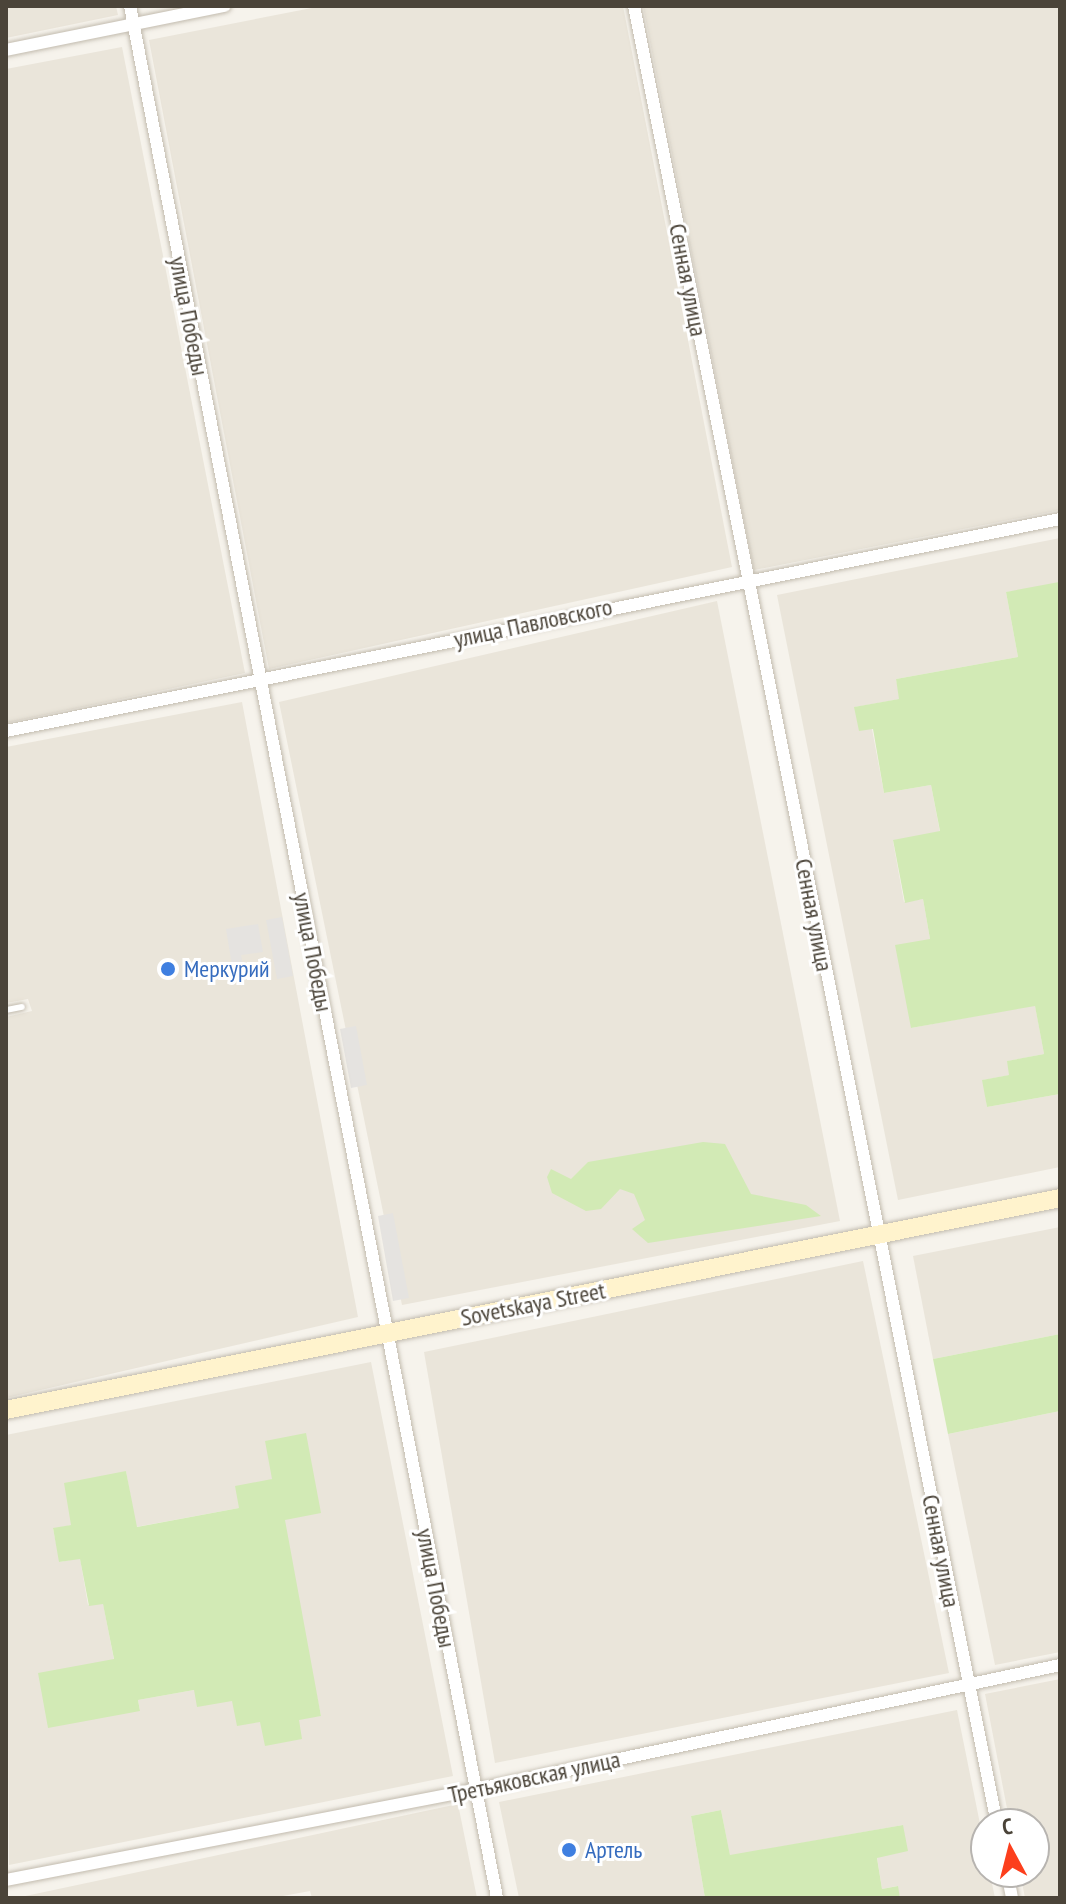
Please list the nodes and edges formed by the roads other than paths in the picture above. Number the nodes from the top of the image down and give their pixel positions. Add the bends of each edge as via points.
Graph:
1 (130, 6) edge
2 (225, 6) edge
3 (634, 6) edge
4 (133, 24) junction
5 (6, 50) edge
6 (1060, 519) edge
7 (746, 579) junction
8 (259, 680) junction
9 (6, 731) edge
10 (22, 1007) dead end
11 (6, 1010) edge
12 (1060, 1198) edge
13 (879, 1235) junction
14 (388, 1333) junction
15 (6, 1410) edge
16 (1060, 1665) edge
17 (968, 1683) junction
18 (474, 1790) junction
19 (994, 1808) edge
20 (6, 1880) edge
21 (497, 1898) edge

1 - 4 street, улица Победы
2 - 4 street
3 - 7 street, Сенная улица
4 - 5 street
4 - 8 street, улица Победы
6 - 7 street, улица Павловского
7 - 8 street, улица Павловского
7 - 13 street, Сенная улица
8 - 9 street, улица Павловского
8 - 14 street, улица Победы
10 - 11 lane
12 - 13 street, Sovetskaya Street
13 - 14 street, Sovetskaya Street
13 - 17 street, Сенная улица
14 - 15 street, Sovetskaya Street
14 - 18 street, улица Победы
16 - 17 street, Третьяковская улица
17 - 18 street, Третьяковская улица
17 - 19 street, Сенная улица
18 - 20 street, Третьяковская улица
18 - 21 street, улица Победы

